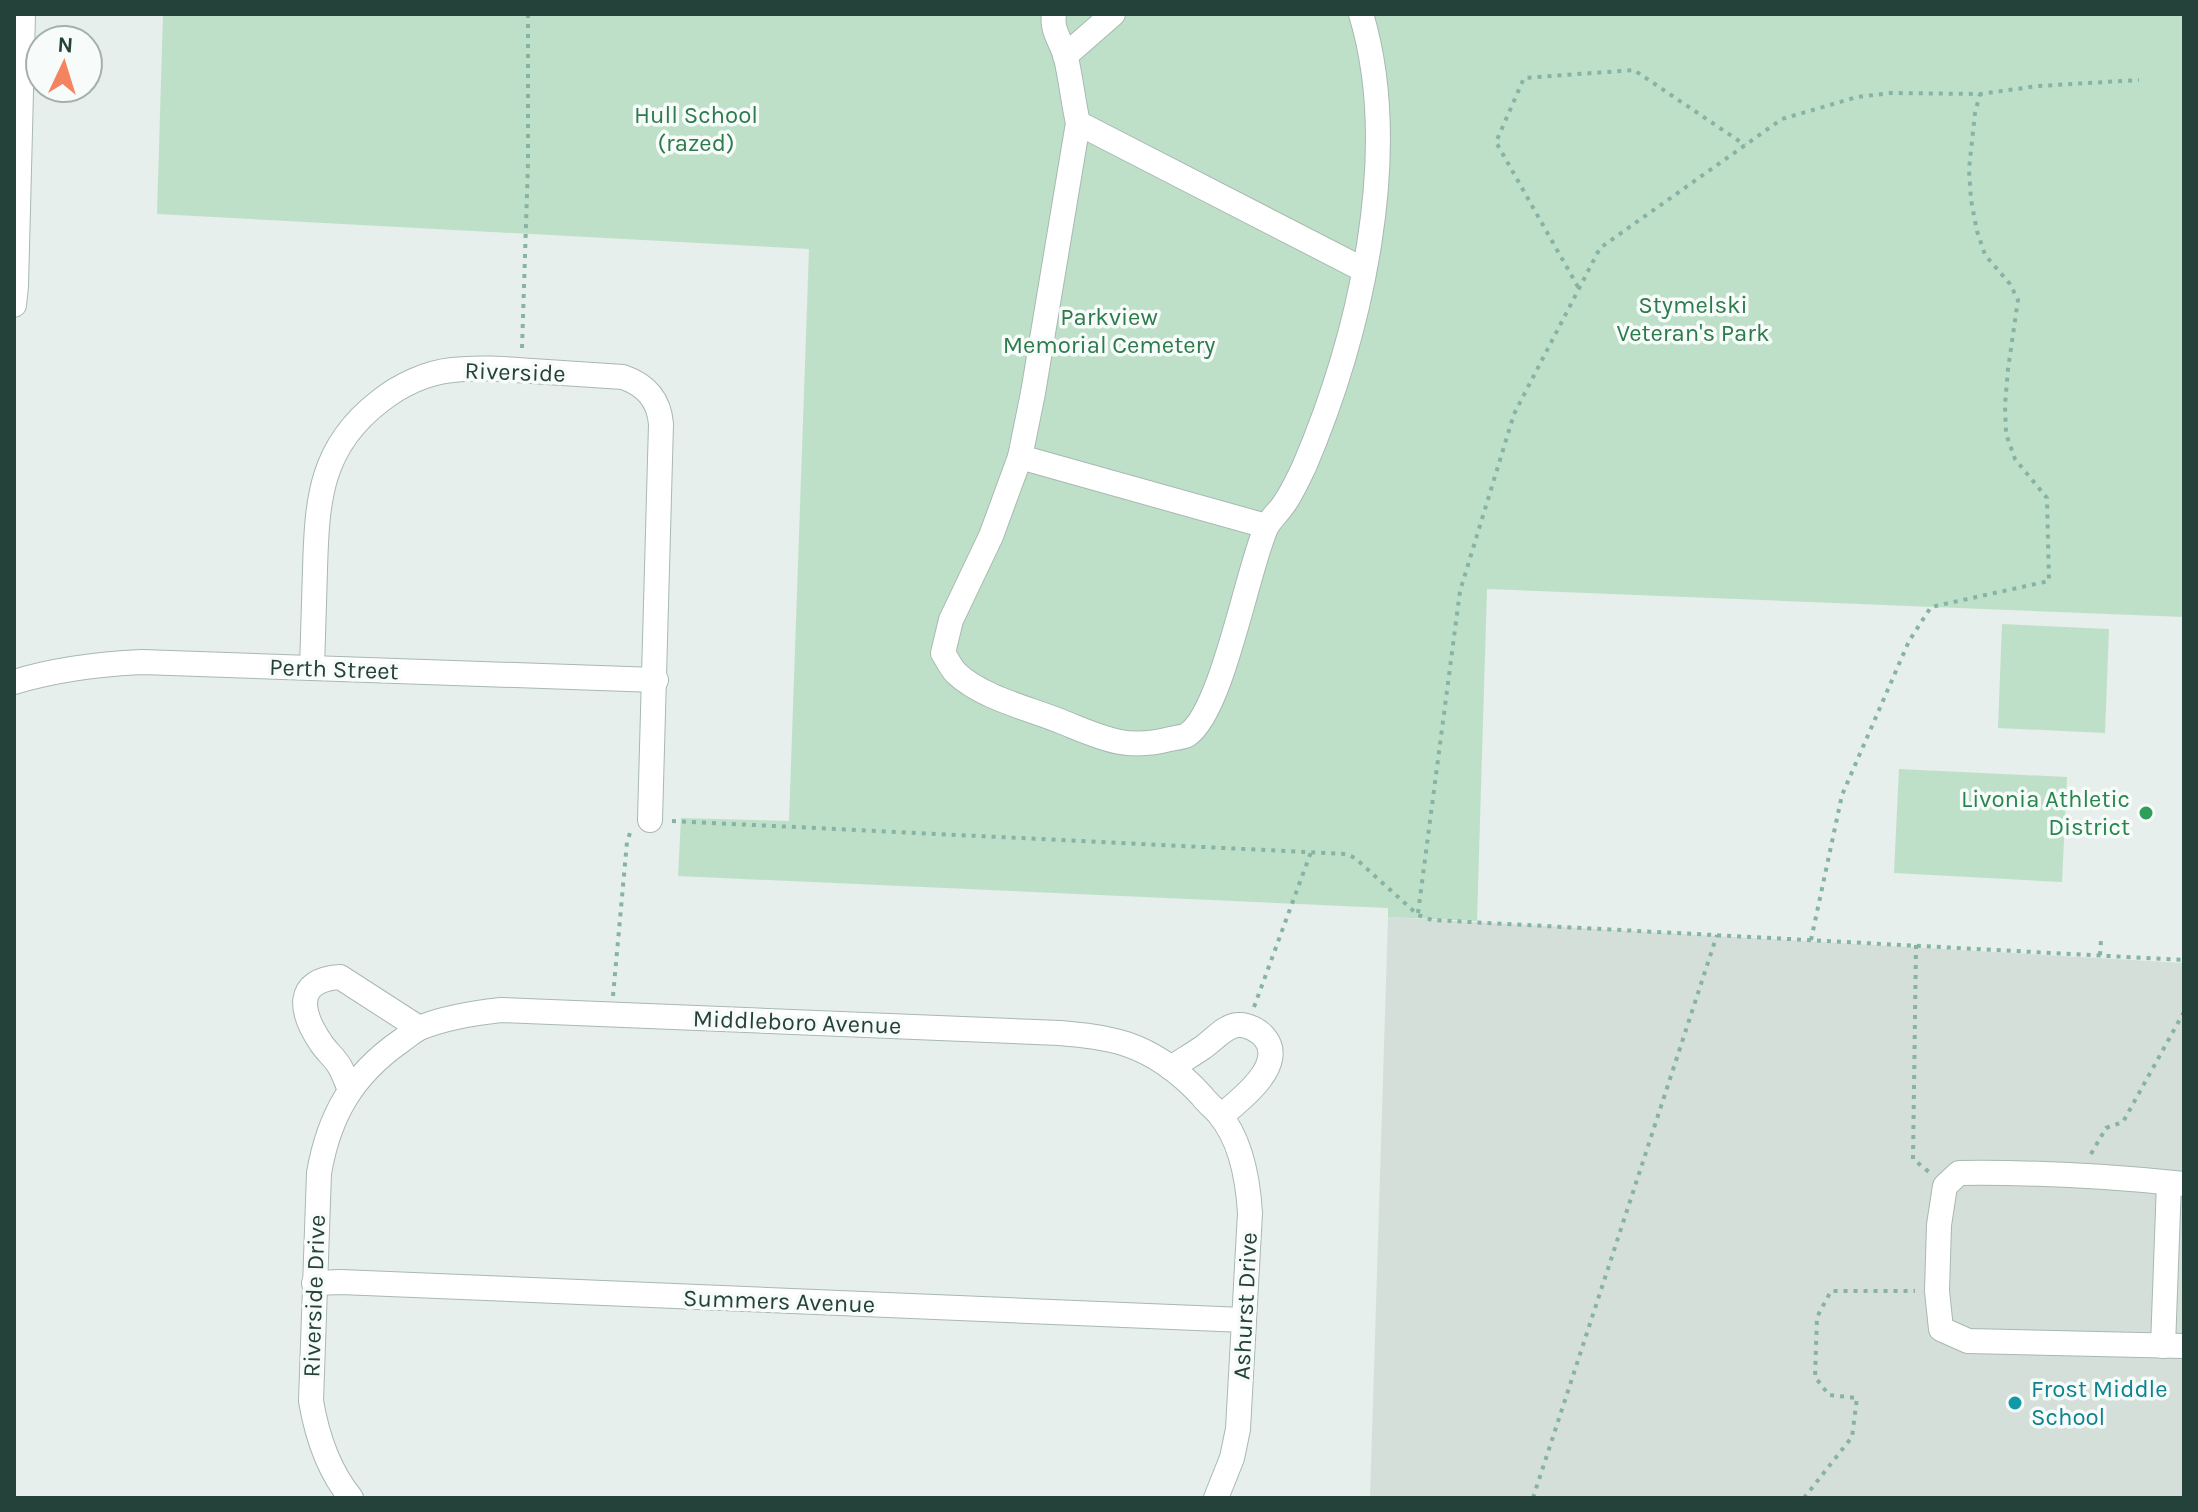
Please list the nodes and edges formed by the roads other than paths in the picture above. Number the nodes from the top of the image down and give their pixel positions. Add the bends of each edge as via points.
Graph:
1 (23, 14) edge
2 (1054, 14) edge
3 (1113, 14) edge
4 (1361, 14) edge
5 (1065, 56) junction
6 (1078, 123) junction
7 (1364, 270) junction
8 (14, 305) edge
9 (1020, 457) junction
10 (1266, 526) junction
11 (312, 668) junction
12 (656, 680) junction
13 (14, 682) edge
14 (650, 820) road end
15 (419, 1028) junction
16 (377, 1060) joint
17 (1171, 1068) junction
18 (1193, 1086) joint
19 (350, 1090) junction
20 (1221, 1116) junction
21 (2177, 1183) edge
22 (314, 1283) junction
23 (1244, 1320) junction
24 (2173, 1346) edge
25 (351, 1498) edge
26 (1216, 1498) edge

1 - 8 street
2 - 5 street via 1052,24
3 - 5 street
4 - 7 street via 1374,68 1378,126 1377,180
5 - 6 street
6 - 7 street
6 - 9 street
7 - 10 street via 1328,406 1285,504
9 - 10 street
9 - 10 street via 991,536 951,620 943,653 954,671 975,688 1115,742 1150,744 1187,735 1205,715
11 - 12 street, Perth Street
11 - 12 street, Riverside via 318,504 326,473 351,428 389,394 430,375 521,370 623,377 641,385 656,402 661,424
11 - 13 street, Perth Street via 142,662 54,671
12 - 14 street
15 - 16 street, Middleboro Avenue
15 - 17 street, Middleboro Avenue via 501,1010 1072,1034 1125,1044
15 - 19 street via 340,977 312,984 304,1007
16 - 19 street, Riverside Drive
17 - 18 street, Middleboro Avenue
17 - 20 street via 1225,1029 1239,1025 1264,1035 1270,1045 1269,1065
18 - 20 street, Ashurst Drive
19 - 22 street, Riverside Drive via 321,1160
20 - 23 street, Ashurst Drive via 1240,1154 1249,1193
21 - 24 street
21 - 24 street via 1959,1173 1945,1186 1937,1291 1941,1329 1968,1341
22 - 23 street, Summers Avenue
22 - 25 street, Riverside Drive via 314,1421 331,1467
23 - 26 street, Ashurst Drive via 1238,1429

